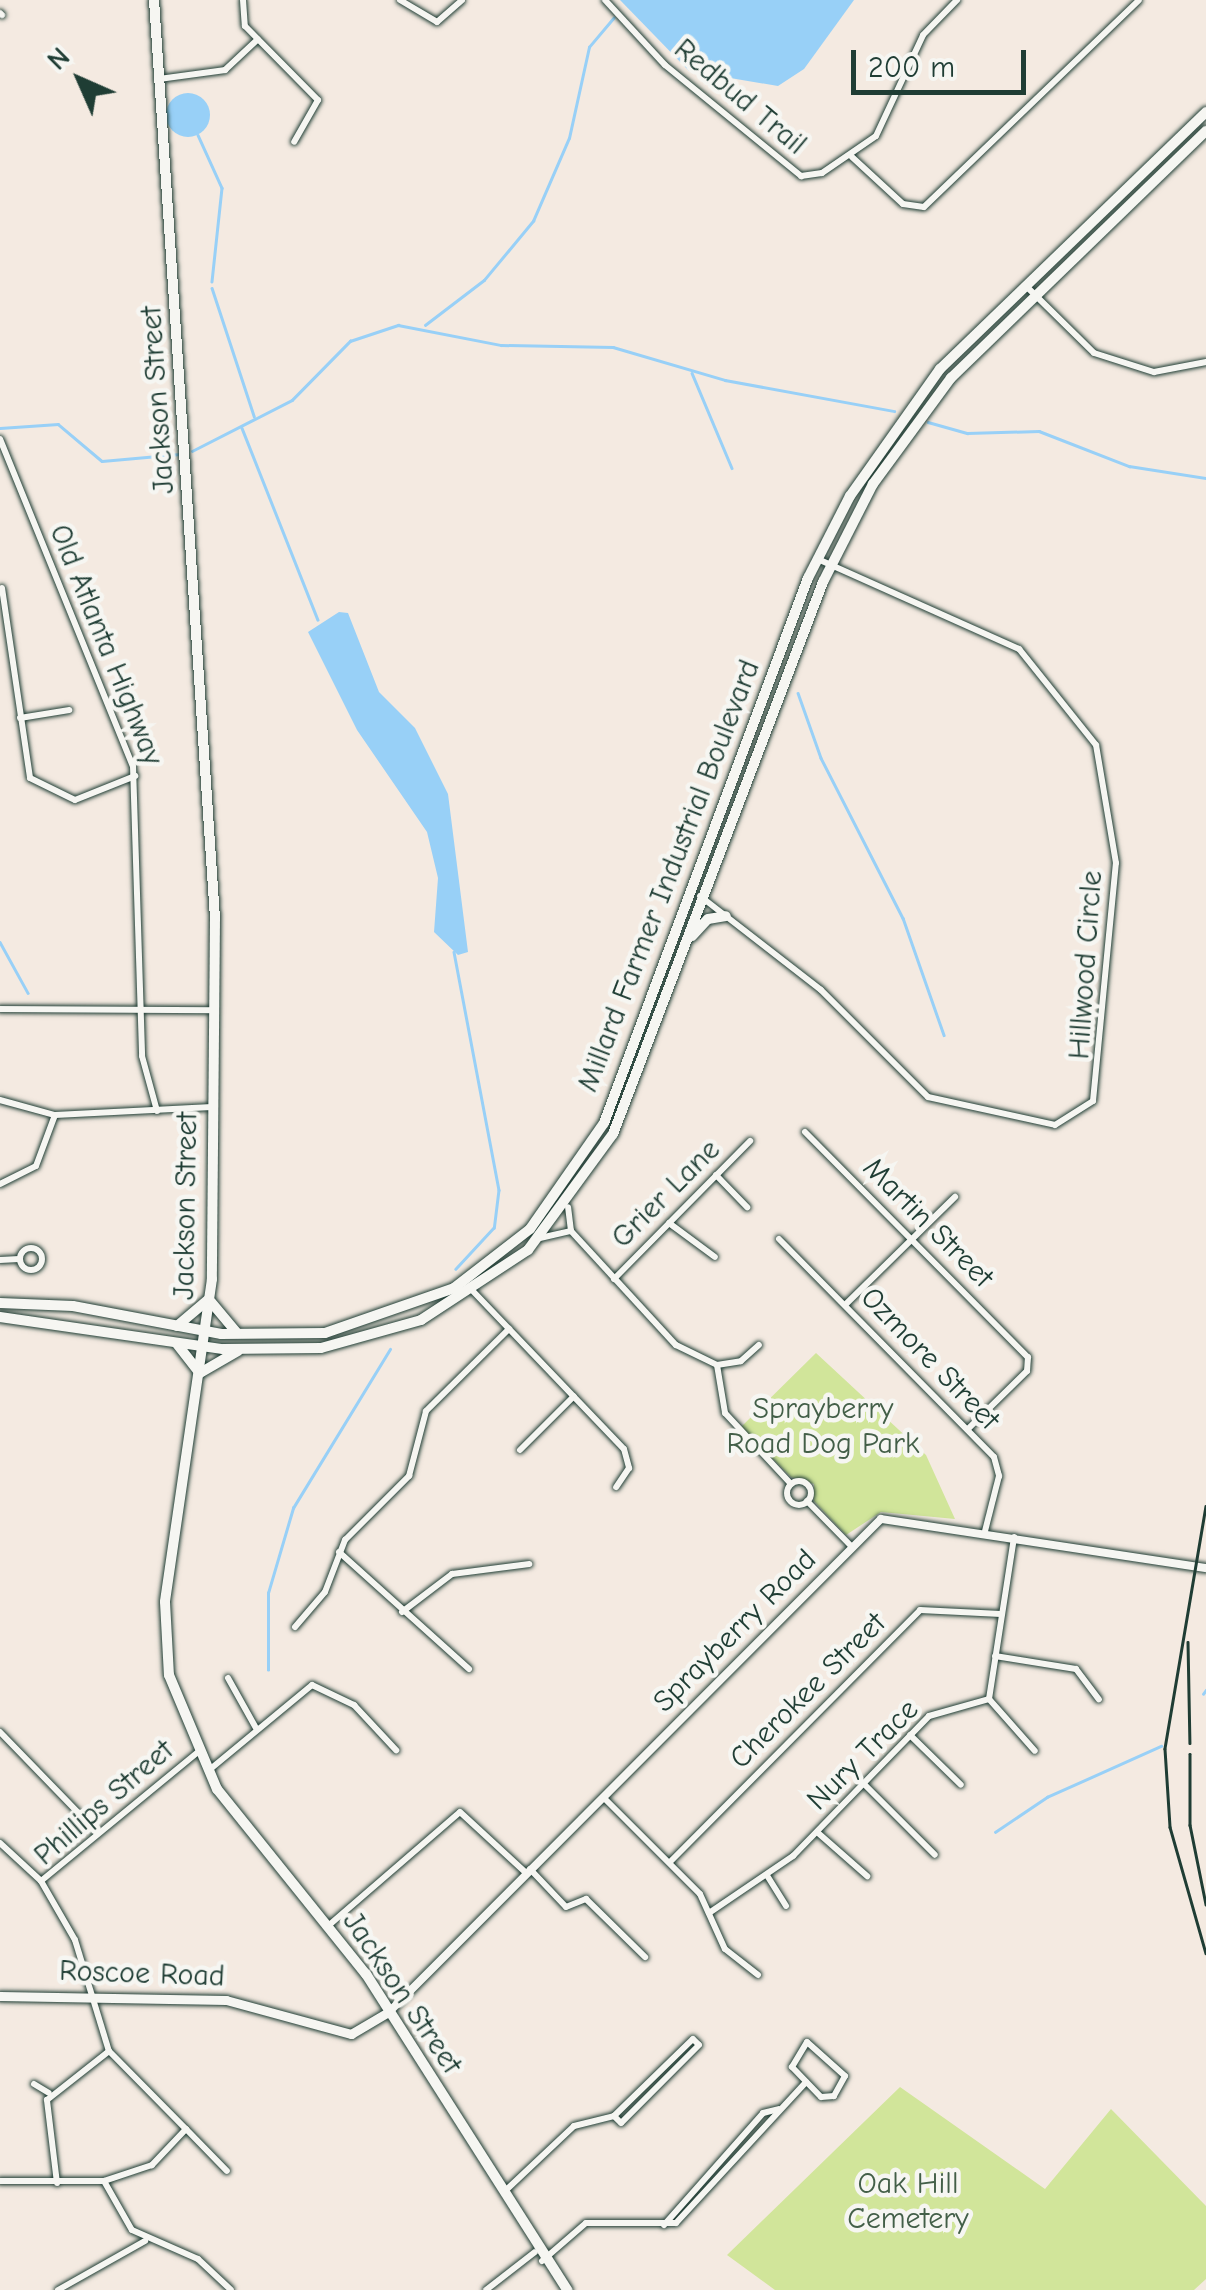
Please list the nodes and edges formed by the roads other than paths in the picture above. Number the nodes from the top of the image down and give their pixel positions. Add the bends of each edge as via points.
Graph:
1 (154, 0) edge
2 (243, 0) edge
3 (400, 0) edge
4 (462, 0) edge
5 (606, 0) edge
6 (957, 0) edge
7 (1139, 0) edge
8 (258, 38) junction
9 (160, 79) junction
10 (1206, 112) edge
11 (1206, 131) edge
12 (294, 142) dead end
13 (852, 156) junction
14 (1025, 285) junction
15 (1034, 294) junction
16 (1206, 362) edge
17 (0, 439) edge
18 (817, 559) junction
19 (830, 564) junction
20 (2, 588) dead end
21 (69, 710) dead end
22 (20, 718) junction
23 (136, 776) junction
24 (691, 890) junction
25 (702, 898) junction
26 (726, 916) junction
27 (682, 954) junction
28 (0, 1009) edge
29 (141, 1010) junction
30 (214, 1010) junction
31 (0, 1100) edge
32 (214, 1107) junction
33 (157, 1111) junction
34 (55, 1115) junction
35 (806, 1132) dead end
36 (750, 1141) dead end
37 (716, 1176) junction
38 (0, 1184) edge
39 (955, 1196) dead end
40 (747, 1206) dead end
41 (568, 1207) junction
42 (669, 1223) junction
43 (571, 1231) junction
44 (540, 1238) junction
45 (779, 1239) dead end
46 (912, 1240) junction
47 (716, 1257) dead end
48 (19, 1259) dead end
49 (0, 1260) edge
50 (614, 1279) junction
51 (466, 1282) junction
52 (473, 1292) junction
53 (210, 1298) junction
54 (0, 1302) edge
55 (846, 1304) junction
56 (0, 1317) edge
57 (176, 1326) junction
58 (509, 1329) junction
59 (206, 1332) junction
60 (242, 1336) junction
61 (172, 1340) junction
62 (759, 1345) dead end
63 (205, 1346) junction
64 (240, 1350) junction
65 (717, 1364) junction
66 (200, 1374) junction
67 (574, 1396) junction
68 (968, 1429) junction
69 (520, 1450) dead end
70 (791, 1484) junction
71 (616, 1487) dead end
72 (807, 1501) junction
73 (984, 1531) junction
74 (1015, 1536) junction
75 (851, 1546) junction
76 (339, 1552) junction
77 (529, 1564) dead end
78 (1206, 1568) edge
79 (402, 1612) junction
80 (1002, 1614) junction
81 (295, 1627) dead end
82 (996, 1656) junction
83 (469, 1670) dead end
84 (228, 1678) dead end
85 (989, 1699) junction
86 (1099, 1699) dead end
87 (256, 1728) junction
88 (0, 1732) edge
89 (910, 1735) junction
90 (396, 1750) dead end
91 (1035, 1750) dead end
92 (197, 1753) junction
93 (207, 1772) junction
94 (864, 1784) junction
95 (961, 1785) dead end
96 (603, 1796) junction
97 (96, 1831) junction
98 (817, 1832) junction
99 (0, 1843) edge
100 (935, 1855) dead end
101 (670, 1862) junction
102 (528, 1871) junction
103 (768, 1876) junction
104 (868, 1876) dead end
105 (41, 1882) junction
106 (786, 1906) dead end
107 (709, 1913) junction
108 (328, 1926) junction
109 (645, 1957) dead end
110 (758, 1975) dead end
111 (0, 1996) edge
112 (93, 1997) junction
113 (390, 2011) junction
114 (109, 2051) junction
115 (806, 2082) junction
116 (34, 2084) dead end
117 (50, 2094) junction
118 (779, 2109) junction
119 (614, 2116) junction
120 (186, 2129) junction
121 (227, 2171) dead end
122 (0, 2180) edge
123 (104, 2181) junction
124 (57, 2183) junction
125 (502, 2194) junction
126 (664, 2225) junction
127 (146, 2241) junction
128 (538, 2257) junction
129 (58, 2290) edge
130 (231, 2290) edge
131 (486, 2290) edge
132 (567, 2290) edge

1 - 9 main road, Jackson Street
2 - 8 street via 240,18
3 - 4 street via 437,22
5 - 13 street, Redbud Trail via 665,66 793,174 822,173
6 - 13 street, Redbud Trail via 923,35 887,122
7 - 13 street via 924,207 903,204
8 - 9 street via 225,70
8 - 12 street via 318,100
9 - 30 main road, Jackson Street via 212,800
10 - 14 main road, Millard Farmer Industrial Boulevard
11 - 15 main road, Millard Farmer Industrial Boulevard
14 - 15 street
14 - 18 main road, Millard Farmer Industrial Boulevard via 910,406
15 - 16 street via 1094,354 1154,372
15 - 19 main road, Millard Farmer Industrial Boulevard via 921,414
17 - 23 street, Old Atlanta Highway
18 - 19 street, Hillwood Circle
18 - 24 main road, Millard Farmer Industrial Boulevard
19 - 25 main road, Millard Farmer Industrial Boulevard
19 - 26 street, Hillwood Circle via 1019,648 1096,745 1116,863 1093,1101 1055,1125 928,1097 821,990
20 - 22 street
21 - 22 street
22 - 23 street via 30,778 47,794 75,800
23 - 29 street, Old Atlanta Highway
24 - 25 street, Hillwood Circle
24 - 51 main road, Millard Farmer Industrial Boulevard via 584,1160 530,1229
25 - 26 street, Hillwood Circle
25 - 27 main road, Millard Farmer Industrial Boulevard
26 - 27 main road via 702,922
27 - 41 main road, Millard Farmer Industrial Boulevard via 613,1134
28 - 29 street
29 - 30 street
29 - 33 street, Old Atlanta Highway
30 - 32 main road, Jackson Street
31 - 34 street
32 - 33 street
32 - 53 main road, Jackson Street
33 - 34 street
34 - 38 street via 36,1166
35 - 46 street, Martin Street
36 - 37 street, Grier Lane
37 - 40 street
37 - 42 street, Grier Lane
39 - 46 street
41 - 43 street
41 - 44 main road, Millard Farmer Industrial Boulevard
42 - 47 street
42 - 50 street, Grier Lane
43 - 44 street
43 - 50 street
44 - 52 main road, Millard Farmer Industrial Boulevard
45 - 55 street, Ozmore Street
46 - 55 street
46 - 68 street, Martin Street via 1019,1347 1027,1371
48 - 49 street
50 - 65 street via 659,1333
51 - 52 street
51 - 60 main road, Millard Farmer Industrial Boulevard via 371,1324
52 - 58 street
52 - 64 main road, Millard Farmer Industrial Boulevard via 370,1338
53 - 57 main road
53 - 59 main road, Jackson Street
53 - 60 main road via 222,1324
54 - 57 main road, Millard Farmer Industrial Boulevard
55 - 68 street, Ozmore Street
56 - 61 main road, Millard Farmer Industrial Boulevard
57 - 59 main road, Millard Farmer Industrial Boulevard
58 - 67 street
58 - 76 street via 426,1411 409,1476
59 - 60 main road, Millard Farmer Industrial Boulevard
59 - 63 main road, Jackson Street
61 - 63 main road, Millard Farmer Industrial Boulevard
61 - 66 main road
62 - 65 street via 741,1362
63 - 64 main road, Millard Farmer Industrial Boulevard
63 - 66 main road, Jackson Street
64 - 66 main road
65 - 70 street via 725,1413
66 - 92 main road, Jackson Street via 165,1634
67 - 69 street
67 - 71 street via 627,1453
68 - 73 street, Ozmore Street via 999,1471
70 - 72 street via 807,1484
70 - 72 street via 790,1501
72 - 75 street
73 - 74 street, Sprayberry Road
73 - 75 street, Sprayberry Road via 890,1516
74 - 78 street, Sprayberry Road
74 - 80 street
75 - 96 street, Sprayberry Road
76 - 79 street
76 - 81 street via 326,1592
77 - 79 street via 452,1574
79 - 83 street
80 - 82 street
80 - 101 street, Cherokee Street via 920,1610
82 - 85 street
82 - 86 street via 1076,1669
84 - 87 street
85 - 89 street, Nury Trace via 941,1710
85 - 91 street
87 - 90 street via 312,1685 354,1705
87 - 93 street
88 - 97 street
89 - 94 street, Nury Trace
89 - 95 street
92 - 93 main road, Jackson Street
92 - 97 street, Phillips Street
93 - 108 main road, Jackson Street
94 - 98 street, Nury Trace
94 - 100 street
96 - 101 street
96 - 102 street, Sprayberry Road
97 - 105 street, Phillips Street
98 - 103 street, Nury Trace
98 - 104 street
99 - 105 street
101 - 107 street
102 - 108 street via 471,1813 460,1812
102 - 109 street via 566,1907 586,1899
102 - 113 street, Sprayberry Road
103 - 106 street
103 - 107 street, Nury Trace
105 - 112 street, Phillips Street via 76,1940
107 - 110 street via 724,1949
108 - 113 main road, Jackson Street
111 - 112 main road, Roscoe Road
112 - 113 main road, Roscoe Road via 226,2000 351,2034
112 - 114 street, Phillips Street
113 - 125 main road, Jackson Street
114 - 117 street
114 - 120 street
115 - 115 street via 790,2060 810,2042 846,2081 827,2098
115 - 118 street
116 - 117 street
117 - 124 street
118 - 126 street via 692,2208
118 - 126 street via 763,2113
119 - 119 street via 621,2123 698,2040 693,2038
119 - 125 street via 574,2126
120 - 121 street
120 - 123 street via 152,2165
122 - 124 street
123 - 124 street
123 - 127 street via 123,2221
125 - 128 main road, Jackson Street
126 - 128 street via 586,2223
127 - 129 street
127 - 130 street via 198,2258
128 - 131 street
128 - 132 main road, Jackson Street

